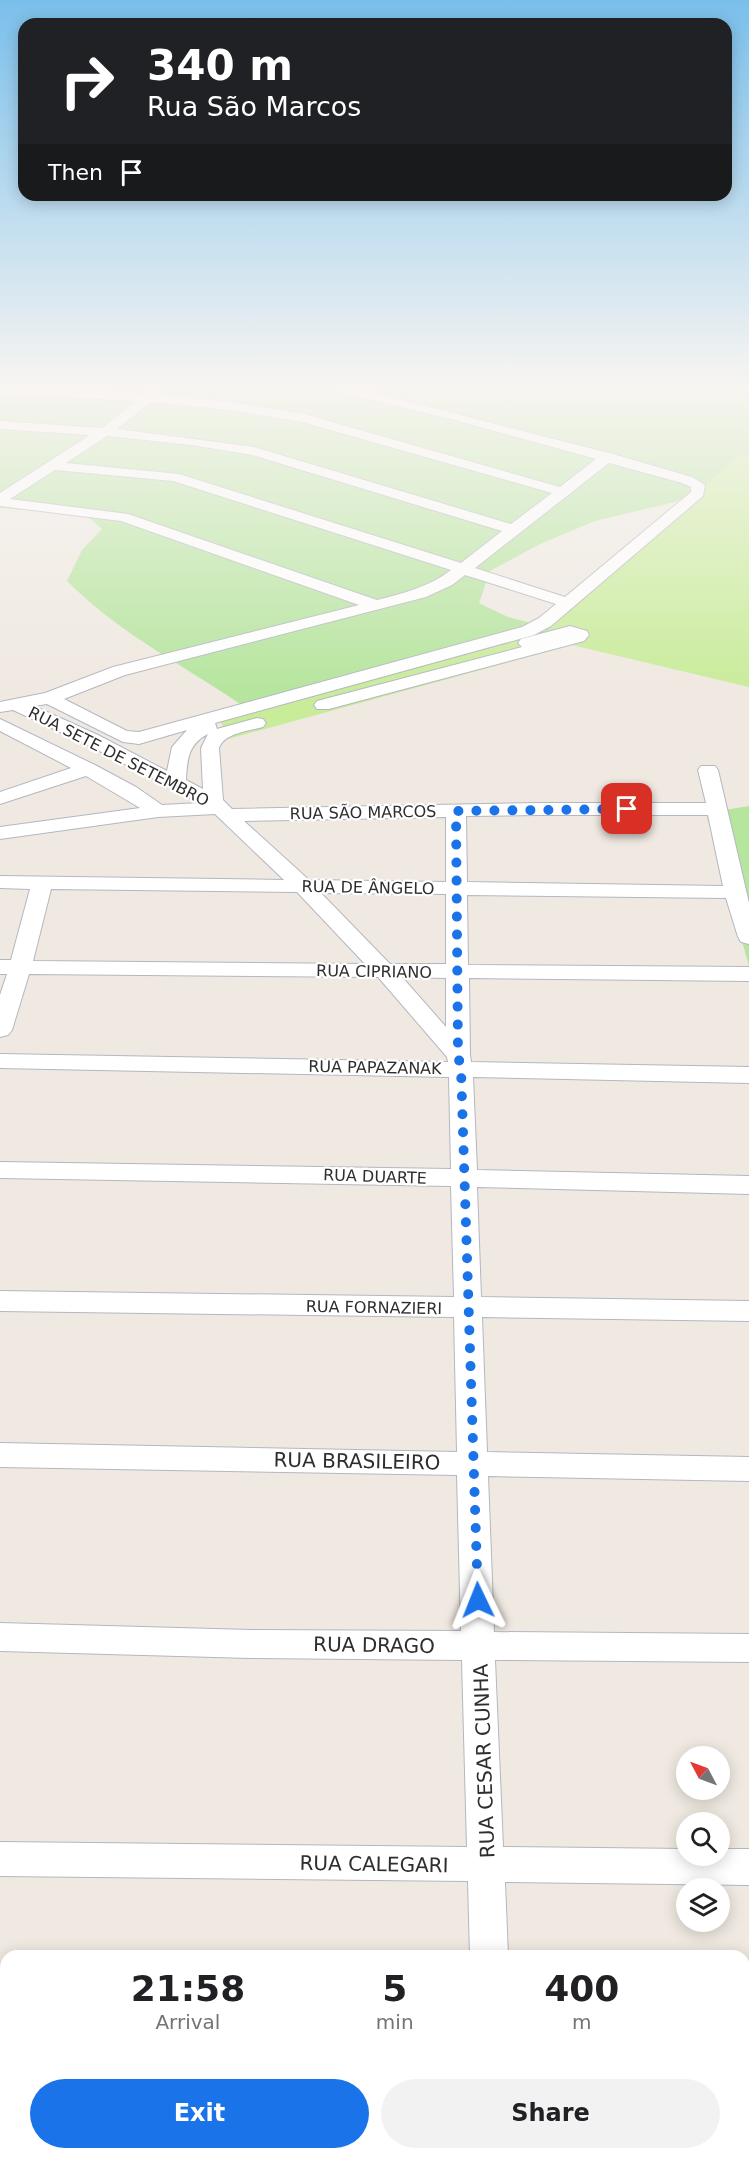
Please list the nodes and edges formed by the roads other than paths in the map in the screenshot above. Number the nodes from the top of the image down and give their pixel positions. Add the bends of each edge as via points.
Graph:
1 (18, 490) edge
2 (215, 490) edge
3 (382, 490) edge
4 (555, 490) edge
5 (566, 490) edge
6 (698, 490) edge
7 (563, 492) junction
8 (0, 501) edge
9 (514, 530) junction
10 (464, 568) junction
11 (568, 603) junction
12 (376, 605) junction
13 (17, 704) edge
14 (0, 724) edge
15 (193, 735) junction
16 (133, 757) junction
17 (88, 769) junction
18 (211, 769) junction
19 (708, 770) dead end
20 (177, 774) junction
21 (0, 798) edge
22 (219, 808) junction
23 (717, 809) junction
24 (456, 811) junction
25 (158, 812) junction
26 (0, 833) edge
27 (0, 882) edge
28 (42, 883) junction
29 (303, 886) junction
30 (457, 887) junction
31 (735, 892) junction
32 (749, 937) edge
33 (10, 968) edge
34 (385, 972) junction
35 (456, 972) junction
36 (749, 974) edge
37 (0, 1030) edge
38 (0, 1061) edge
39 (459, 1062) junction
40 (749, 1076) edge
41 (0, 1170) edge
42 (463, 1179) junction
43 (749, 1185) edge
44 (0, 1301) edge
45 (468, 1309) junction
46 (749, 1311) edge
47 (0, 1455) edge
48 (472, 1463) junction
49 (749, 1469) edge
50 (0, 1637) edge
51 (480, 1646) junction
52 (749, 1648) edge
53 (0, 1859) edge
54 (487, 1866) junction
55 (749, 1867) edge
56 (489, 1950) edge

1 - 8 street
2 - 10 street
3 - 9 street
4 - 7 street
5 - 7 street
6 - 11 street
7 - 9 street
8 - 12 street via 123,516
9 - 10 street
10 - 11 street
10 - 12 street via 429,590
11 - 13 street via 528,631 139,738
12 - 13 street via 119,671
13 - 16 street, RUA SETE DE SETEMBRO
14 - 17 street, RUA SETE DE SETEMBRO
15 - 16 street
15 - 18 street via 214,726 563,633 574,631 581,635 222,734 213,739 210,748
15 - 20 street via 180,747
16 - 20 street, RUA SETE DE SETEMBRO
17 - 21 street
17 - 25 street, RUA SETE DE SETEMBRO
18 - 20 street
18 - 22 street
19 - 23 street
20 - 22 street, RUA SETE DE SETEMBRO
22 - 24 street, RUA SÃO MARCOS
22 - 25 street, RUA SÃO MARCOS
22 - 29 street, RUA SETE DE SETEMBRO
23 - 24 street, RUA SÃO MARCOS
23 - 31 street
24 - 30 street, RUA CESAR CUNHA
25 - 26 street, RUA SÃO MARCOS
27 - 28 street, RUA DE ÂNGELO
28 - 29 street, RUA DE ÂNGELO
28 - 33 street
29 - 30 street, RUA DE ÂNGELO
29 - 34 street, RUA SETE DE SETEMBRO
30 - 31 street, RUA DE ÂNGELO
30 - 35 street, RUA CESAR CUNHA
31 - 32 street
33 - 34 street, RUA CIPRIANO
33 - 37 street
34 - 35 street, RUA CIPRIANO
34 - 39 street, RUA SETE DE SETEMBRO
35 - 36 street, RUA CIPRIANO
35 - 39 street, RUA CESAR CUNHA
38 - 39 street, RUA PAPAZANAK
39 - 40 street, RUA PAPAZANAK
39 - 42 street, RUA CESAR CUNHA
41 - 42 street, RUA DUARTE
42 - 43 street, RUA DUARTE
42 - 45 street, RUA CESAR CUNHA
44 - 45 street, RUA FORNAZIERI
45 - 46 street, RUA FORNAZIERI
45 - 48 street, RUA CESAR CUNHA
47 - 48 street, RUA BRASILEIRO
48 - 49 street, RUA BRASILEIRO
48 - 51 street, RUA CESAR CUNHA
50 - 51 street, RUA DRAGO
51 - 52 street, RUA DRAGO
51 - 54 street, RUA CESAR CUNHA
53 - 54 street, RUA CALEGARI
54 - 55 street, RUA CALEGARI
54 - 56 street, RUA CESAR CUNHA

